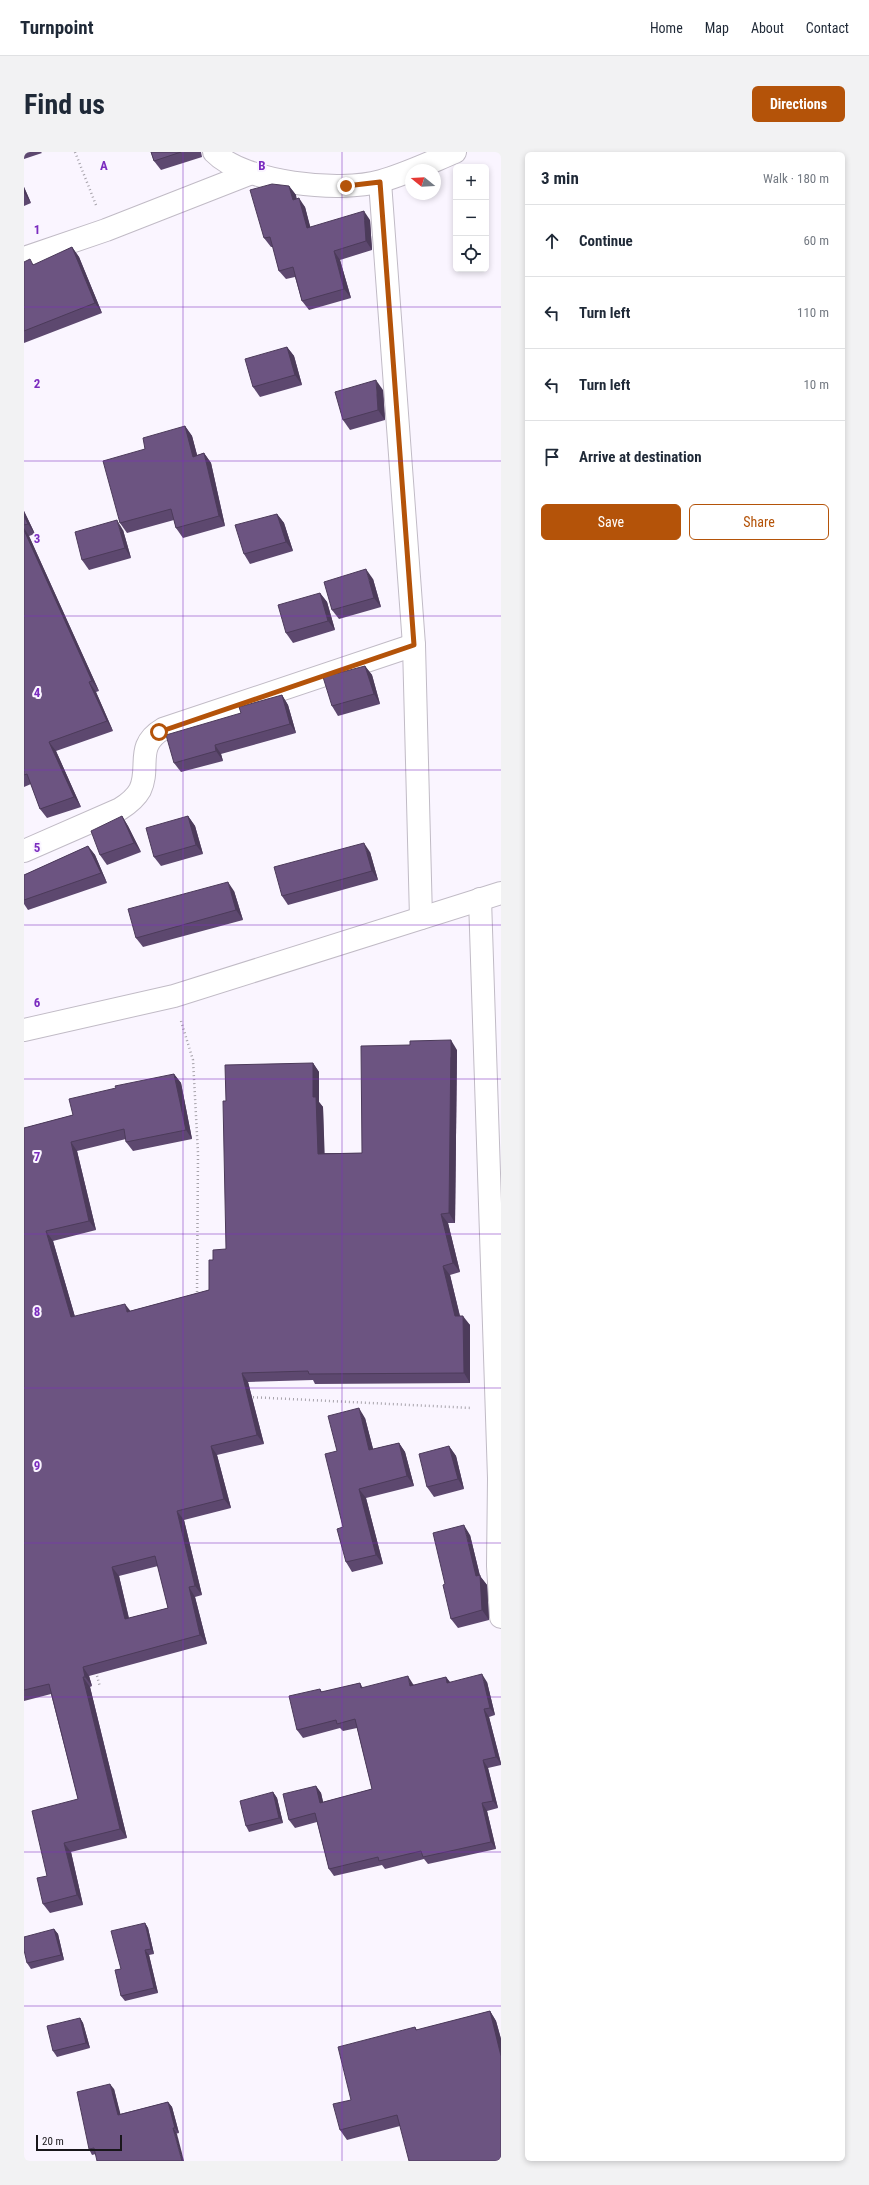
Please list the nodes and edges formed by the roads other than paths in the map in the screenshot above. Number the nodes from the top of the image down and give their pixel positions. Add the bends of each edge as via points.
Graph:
1 (214, 152) edge
2 (455, 152) edge
3 (249, 174) junction
4 (380, 182) junction
5 (24, 258) edge
6 (414, 645) junction
7 (24, 851) edge
8 (501, 893) edge
9 (480, 899) junction
10 (421, 918) junction
11 (24, 1030) edge
12 (500, 1478) edge
13 (501, 1617) edge

1 - 3 street
2 - 4 street
3 - 4 street via 314,185 346,186
3 - 5 street via 106,230
4 - 6 street
6 - 7 street via 163,729 154,735 147,746 140,789 131,802
6 - 10 street
8 - 9 street
9 - 10 street
9 - 12 street
10 - 11 street via 174,996
12 - 13 street via 498,1566

